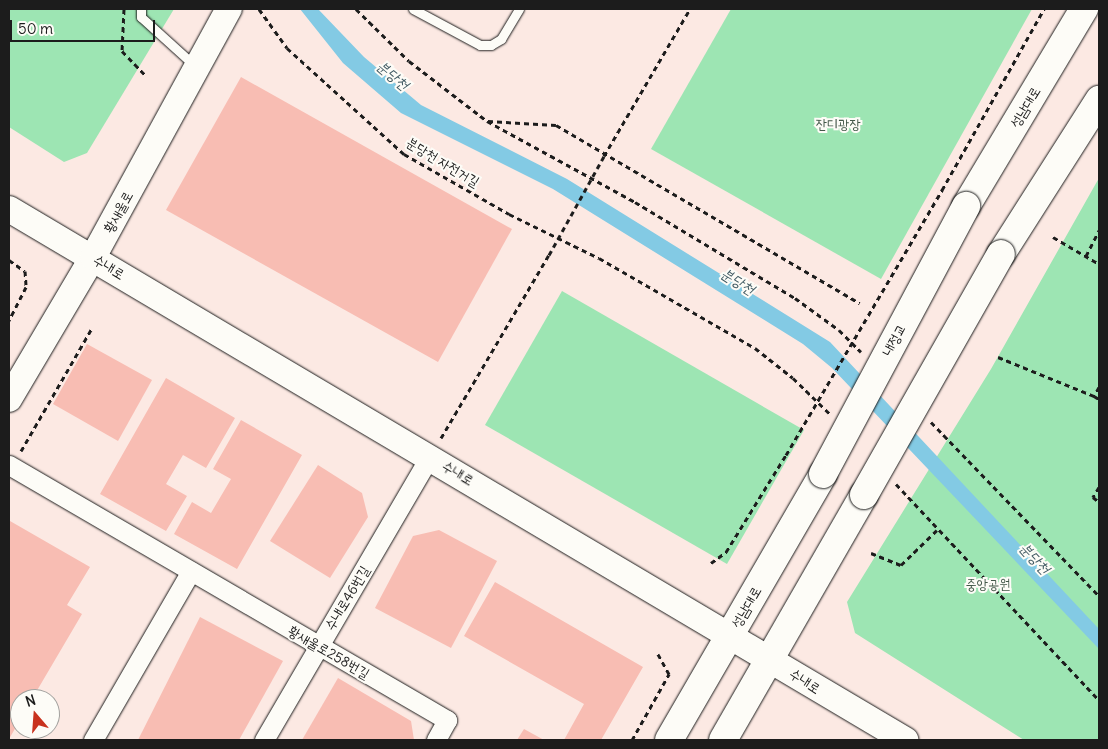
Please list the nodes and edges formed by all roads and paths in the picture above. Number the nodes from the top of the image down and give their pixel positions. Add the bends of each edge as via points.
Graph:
1 (124, 9) edge
2 (141, 9) edge
3 (259, 9) edge
4 (356, 9) edge
5 (413, 9) edge
6 (519, 9) edge
7 (690, 9) edge
8 (1044, 9) edge
9 (1084, 9) edge
10 (226, 15) edge
11 (197, 68) junction
12 (145, 74) dead end
13 (1099, 100) edge
14 (487, 121) junction
15 (605, 155) junction
16 (635, 202) dead end
17 (966, 206) joint
18 (9, 209) edge
19 (1099, 230) edge
20 (1053, 237) dead end
21 (1086, 256) junction
22 (93, 257) junction
23 (599, 258) dead end
24 (9, 260) edge
25 (1099, 264) edge
26 (860, 303) dead end
27 (9, 321) edge
28 (92, 328) dead end
29 (998, 357) dead end
30 (1099, 387) edge
31 (1094, 396) junction
32 (9, 400) edge
33 (1099, 400) edge
34 (430, 456) junction
35 (10, 466) edge
36 (823, 474) joint
37 (1099, 487) edge
38 (1099, 502) edge
39 (937, 530) dead end
40 (871, 553) dead end
41 (711, 563) dead end
42 (191, 571) junction
43 (729, 636) junction
44 (318, 646) junction
45 (658, 654) dead end
46 (771, 658) junction
47 (93, 740) edge
48 (264, 740) edge
49 (436, 740) edge
50 (632, 740) edge
51 (669, 740) edge
52 (723, 740) edge
53 (905, 740) edge

1 - 12 path via 122,51
2 - 11 lane via 141,17
3 - 23 path, 분당천 자전거길 via 287,48 404,154 509,214
4 - 14 path via 409,61
5 - 6 lane via 480,44 491,45 501,39
7 - 15 path
8 - 41 path, bridge via 942,190 786,454 726,552
9 - 17 main road, 성남대로
10 - 11 main road, 황새울로
11 - 22 main road, 황새울로
13 - 46 main road, bridge via 1001,254
14 - 15 path via 556,125
14 - 16 path
15 - 26 path
15 - 34 path, bridge
17 - 36 main road, 내정교, bridge
18 - 22 main road, 수내로
19 - 21 path
20 - 21 path
21 - 25 path
22 - 32 main road, 황새울로
22 - 34 main road, 수내로
24 - 27 path via 25,270 26,287
28 - 35 path
29 - 31 path
30 - 31 path
31 - 33 path
34 - 43 main road, 수내로
34 - 44 street, 수내로46번길
35 - 42 street, 황새울로258번길
36 - 43 main road, 성남대로
37 - 38 path via 1093,497
39 - 40 path via 901,565
42 - 44 street, 황새울로258번길
42 - 47 street
43 - 46 main road, 수내로
43 - 51 main road, 성남대로
44 - 48 street, 수내로46번길
44 - 49 street, 황새울로258번길 via 448,720
45 - 50 path via 669,674
46 - 52 main road
46 - 53 main road, 수내로 via 814,688

